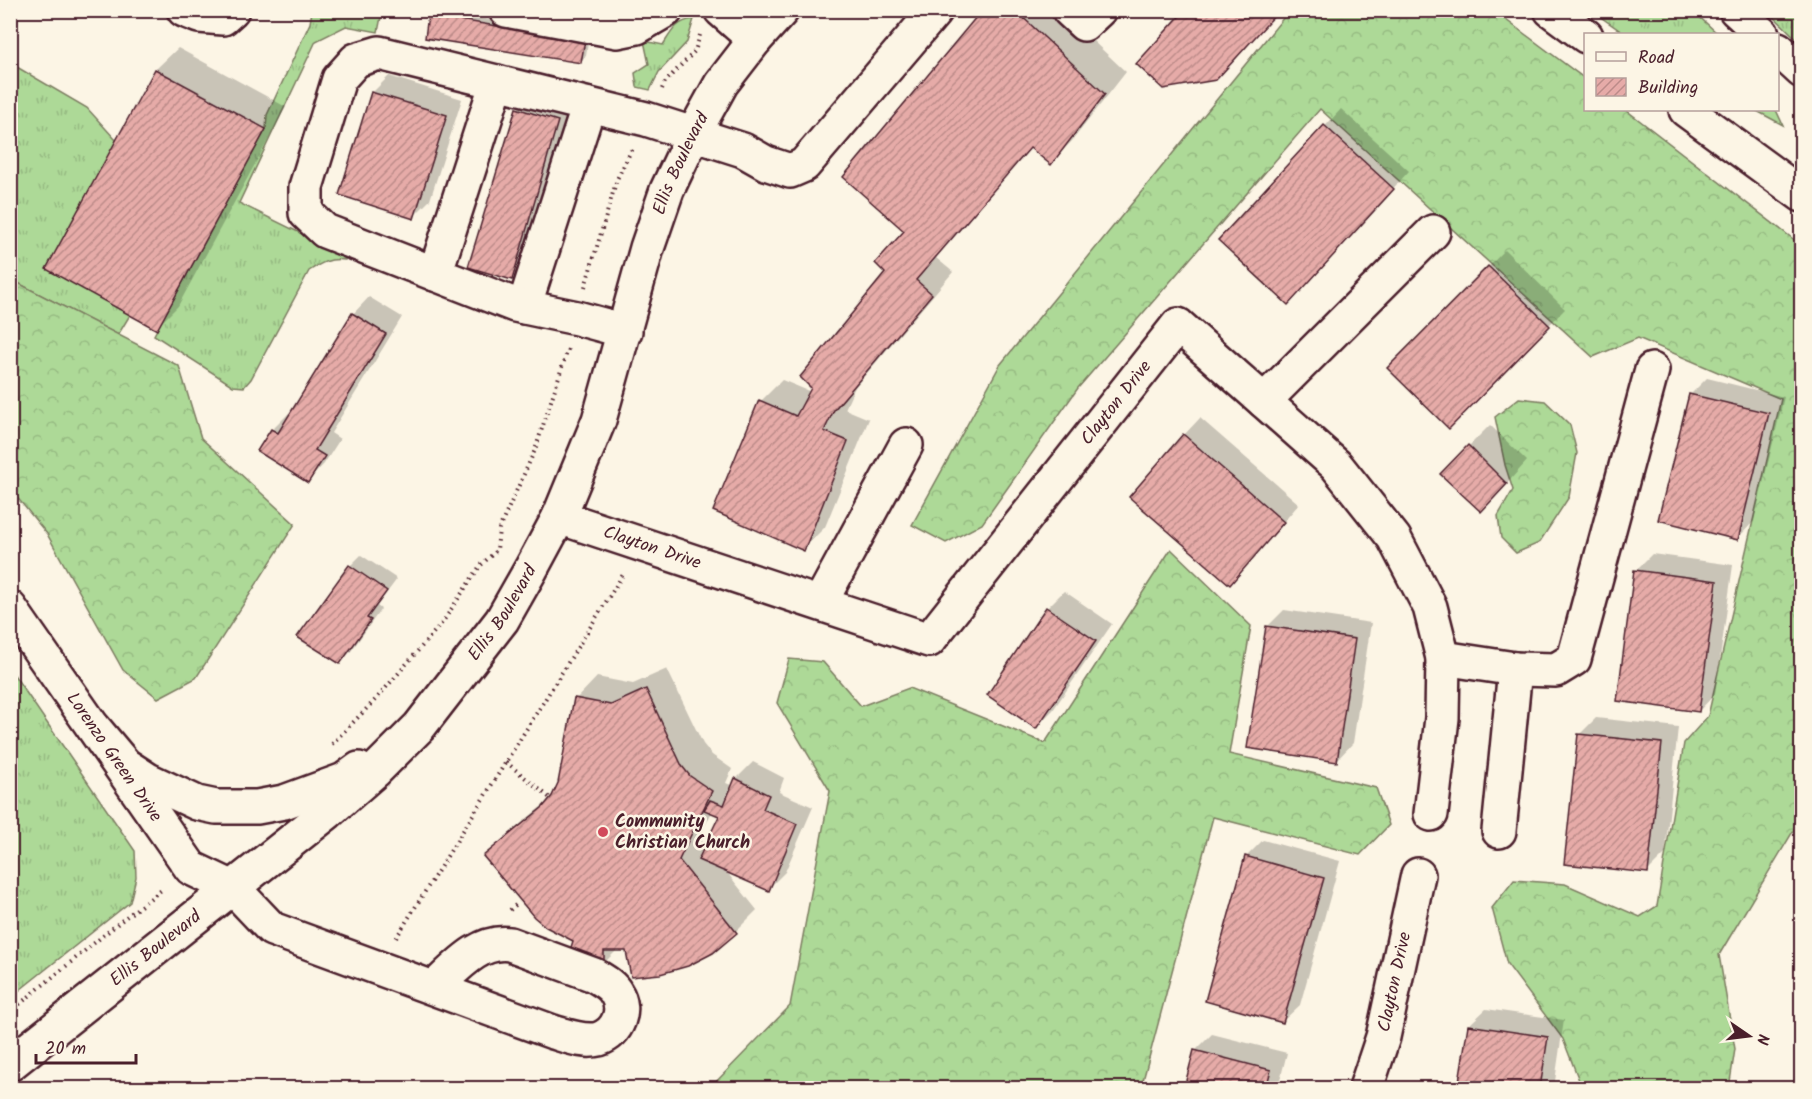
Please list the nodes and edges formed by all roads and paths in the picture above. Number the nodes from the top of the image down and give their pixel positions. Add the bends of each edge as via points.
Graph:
1 (184, 10) edge
2 (232, 10) edge
3 (506, 10) edge
4 (666, 10) edge
5 (782, 10) edge
6 (936, 10) edge
7 (1069, 10) edge
8 (1099, 10) edge
9 (1551, 10) edge
10 (1736, 10) edge
11 (712, 19) edge
12 (1761, 33) edge
13 (1584, 35) edge
14 (755, 40) junction
15 (1779, 50) edge
16 (1802, 71) edge
17 (497, 82) junction
18 (589, 105) junction
19 (1687, 111) edge
20 (646, 119) junction
21 (694, 133) junction
22 (1802, 195) edge
23 (1433, 232) dead end
24 (435, 274) junction
25 (524, 307) junction
26 (577, 318) junction
27 (625, 331) junction
28 (1652, 370) dead end
29 (1264, 401) junction
30 (906, 445) dead end
31 (559, 517) junction
32 (642, 544) junction
33 (820, 603) junction
34 (10, 608) edge
35 (1443, 658) junction
36 (1515, 669) junction
37 (419, 727) junction
38 (94, 729) junction
39 (324, 750) dead end
40 (506, 762) junction
41 (550, 798) dead end
42 (1431, 814) dead end
43 (1499, 831) dead end
44 (1418, 875) dead end
45 (233, 888) junction
46 (519, 902) dead end
47 (502, 915) dead end
48 (126, 916) dead end
49 (383, 969) junction
50 (434, 988) junction
51 (10, 1012) edge
52 (10, 1065) edge
53 (1366, 1089) edge

1 - 2 main road via 224,18
3 - 4 main road via 617,32 637,27
5 - 14 main road, Ellis Boulevard
6 - 21 main road via 804,165 790,171 776,168 743,150
7 - 8 main road via 1084,24
9 - 13 main road
10 - 12 main road
11 - 14 main road
11 - 20 path via 695,51 666,82
14 - 21 main road, Ellis Boulevard via 721,84
15 - 16 main road
17 - 18 main road
17 - 24 main road
17 - 24 main road via 379,53 356,60 339,79 306,187 306,213 325,231
18 - 20 main road
18 - 25 main road
19 - 22 main road
20 - 21 main road
20 - 26 path via 617,179
21 - 27 main road, Ellis Boulevard via 667,190
23 - 29 main road
24 - 25 main road
25 - 26 main road
26 - 27 main road
26 - 39 path via 535,450 499,529 497,550 480,566 442,623 392,682
27 - 31 main road, Ellis Boulevard via 599,420
28 - 36 main road via 1574,659 1556,670
29 - 33 main road, Clayton Drive via 1178,325 929,640
29 - 35 main road, Clayton Drive via 1336,465 1394,538 1430,607
30 - 33 main road
31 - 32 main road, Clayton Drive
31 - 37 main road, Ellis Boulevard via 502,620
32 - 33 main road, Clayton Drive
32 - 40 path
34 - 38 main road, Lorenzo Green Drive
35 - 36 main road
35 - 42 main road, Clayton Drive via 1442,718
36 - 43 main road
37 - 38 main road via 344,780 284,802 236,808 197,803 148,780 125,765
37 - 45 main road, Ellis Boulevard via 328,812
38 - 45 main road, Lorenzo Green Drive via 191,868
40 - 41 path
40 - 49 path via 392,943
44 - 53 main road, Clayton Drive via 1383,1037
45 - 49 main road via 272,929
45 - 52 main road, Ellis Boulevard
46 - 47 path
48 - 51 path
49 - 50 main road
50 - 50 main road via 583,1040 598,1039 612,1031 621,1018 621,1004 606,982 498,942 464,961

